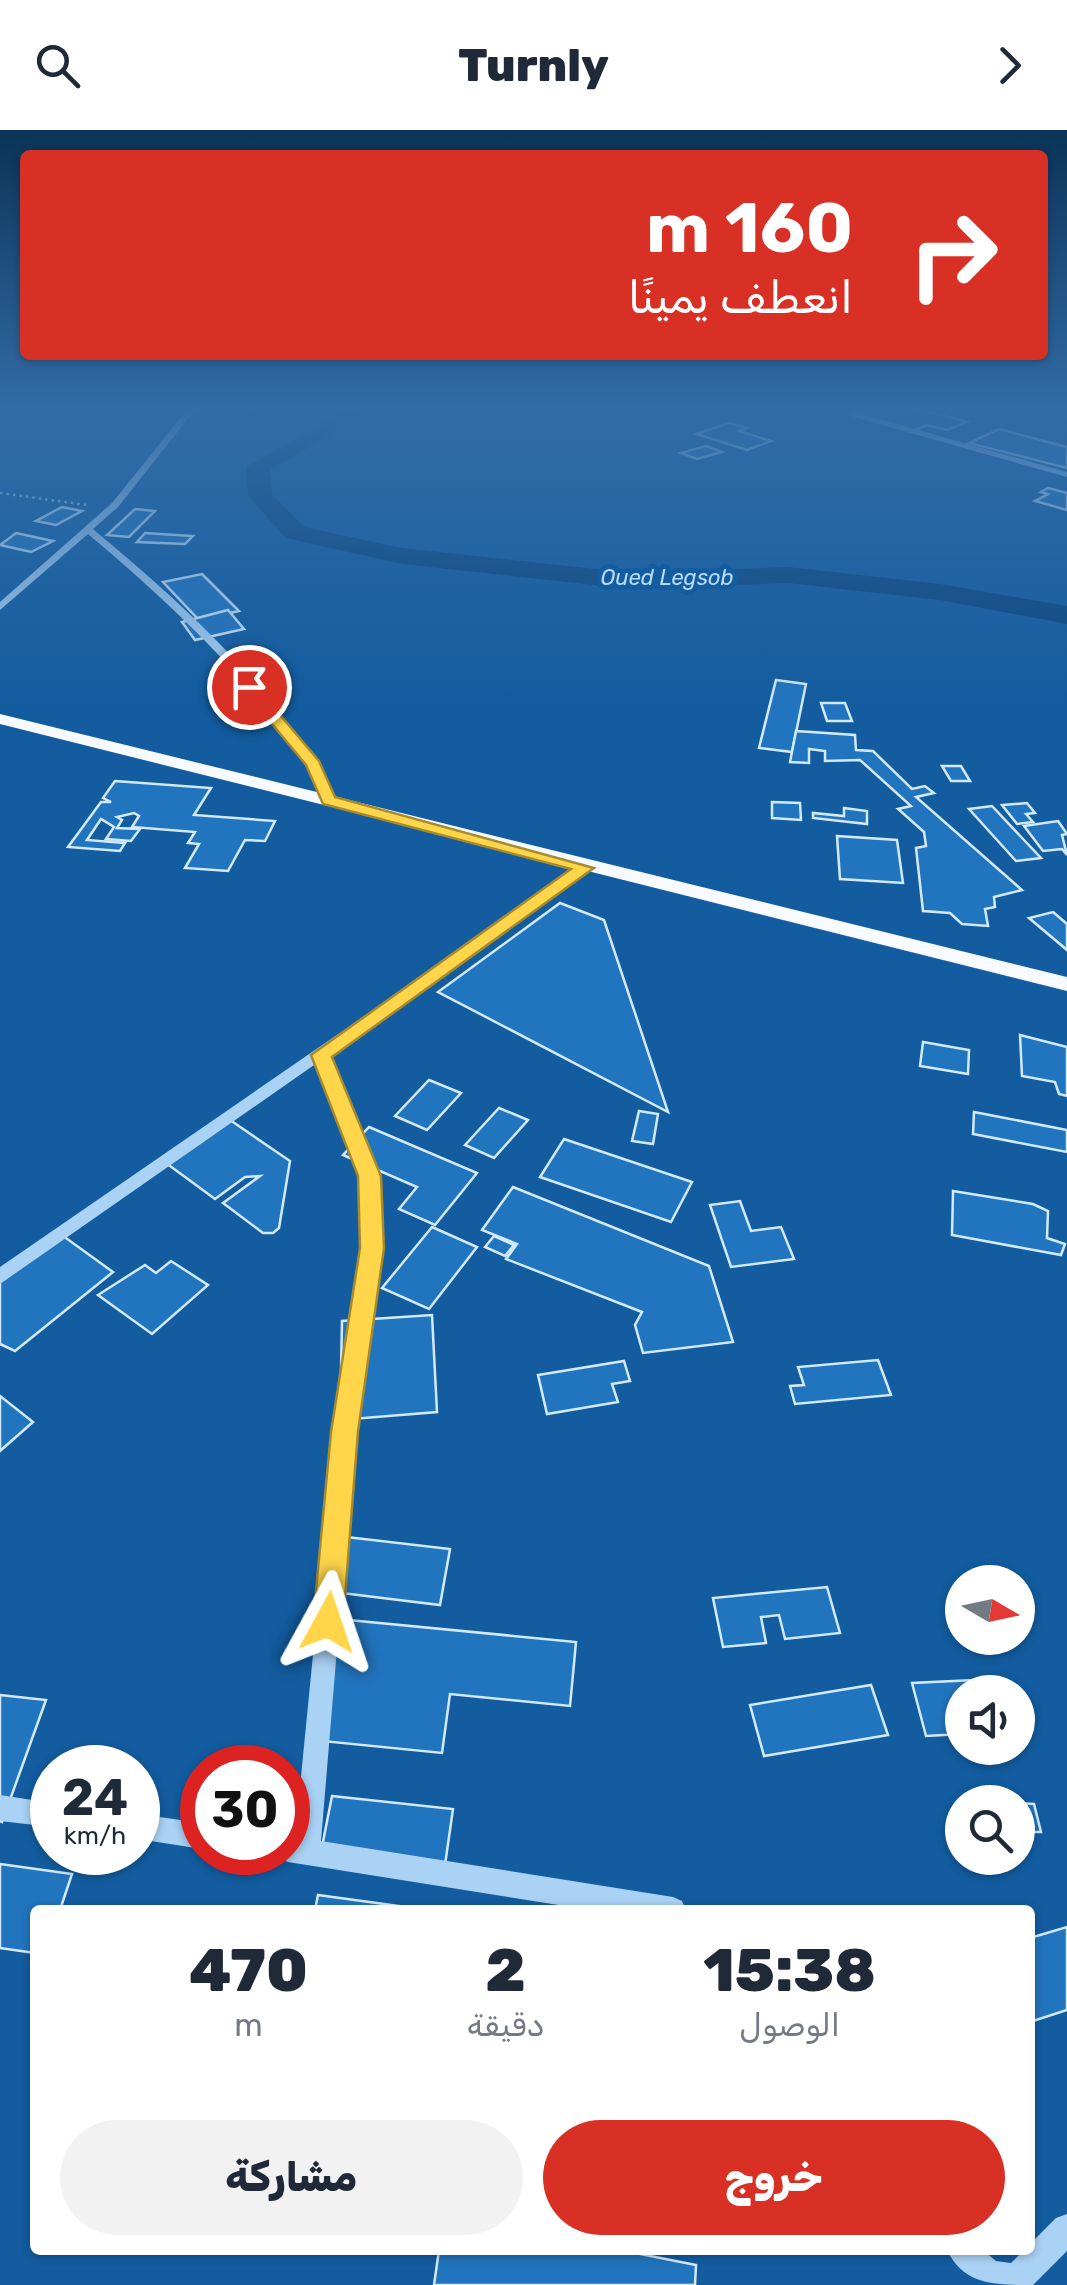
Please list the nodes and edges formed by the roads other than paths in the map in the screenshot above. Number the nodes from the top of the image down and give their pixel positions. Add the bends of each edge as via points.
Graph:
1 (114, 507) edge
2 (90, 530) junction
3 (0, 607) edge
4 (0, 719) edge
5 (328, 800) junction
6 (585, 868) junction
7 (1067, 984) edge
8 (321, 1055) junction
9 (0, 1277) edge
10 (310, 1745) edge
11 (0, 1808) edge
12 (30, 1811) edge
13 (310, 1852) edge
14 (642, 1905) edge
15 (1067, 2229) edge
16 (966, 2255) edge

1 - 2 street
2 - 3 street
2 - 5 street via 249,687 314,764
4 - 5 main road
5 - 6 main road
6 - 7 main road
6 - 8 street
8 - 9 street
8 - 10 street via 370,1176 372,1248
11 - 12 street
13 - 14 street
15 - 16 street via 1018,2278 996,2280

